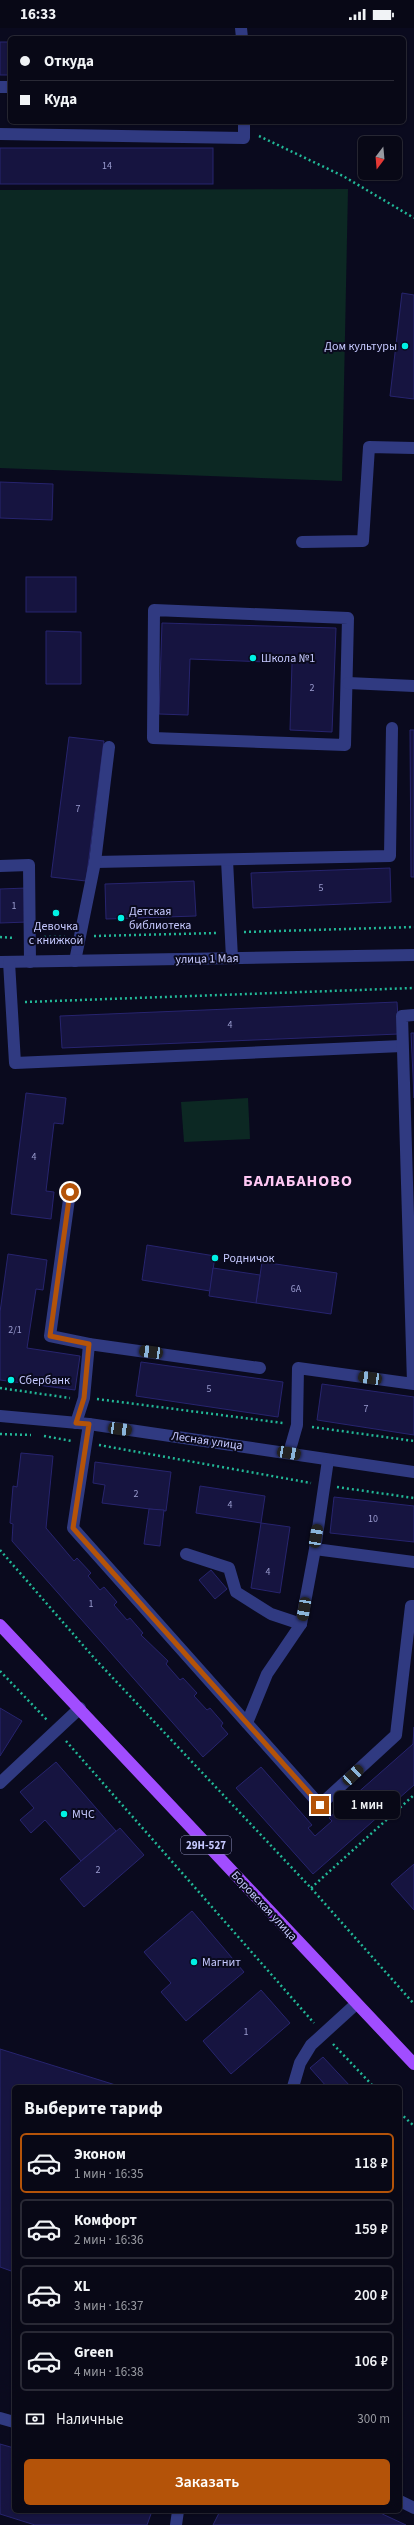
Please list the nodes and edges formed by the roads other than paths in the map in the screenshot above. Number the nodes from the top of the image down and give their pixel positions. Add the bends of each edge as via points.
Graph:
1 (244, 126) edge
2 (0, 134) edge
3 (414, 448) edge
4 (302, 542) dead end
5 (348, 683) junction
6 (414, 686) edge
7 (392, 728) dead end
8 (109, 747) dead end
9 (227, 860) junction
10 (95, 862) junction
11 (0, 866) edge
12 (414, 955) edge
13 (232, 958) junction
14 (75, 961) junction
15 (5, 962) edge
16 (30, 962) junction
17 (414, 1015) edge
18 (402, 1046) junction
19 (70, 1192) dead end
20 (89, 1344) junction
21 (260, 1368) dead end
22 (413, 1383) edge
23 (0, 1416) edge
24 (76, 1423) junction
25 (89, 1424) junction
26 (289, 1453) junction
27 (328, 1460) junction
28 (414, 1472) edge
29 (314, 1549) junction
30 (186, 1554) dead end
31 (414, 1562) edge
32 (414, 1606) edge
33 (301, 1624) junction
34 (0, 1625) edge
35 (80, 1708) junction
36 (247, 1723) junction
37 (0, 1783) edge
38 (356, 2004) junction
39 (414, 2064) edge
40 (294, 2085) edge
41 (0, 2418) edge
42 (12, 2421) edge
43 (402, 2502) edge
44 (414, 2508) edge
45 (178, 2513) edge
46 (176, 2525) edge

1 - 2 street via 244,138
3 - 4 street via 369,447 363,541
5 - 5 street via 348,618 154,610 153,738 345,745
5 - 6 street
7 - 9 street via 390,856
8 - 10 street
9 - 10 street
9 - 13 street
10 - 14 street
11 - 16 street via 30,865
12 - 13 street, улица 1 Мая
13 - 14 street, улица 1 Мая
14 - 16 street, улица 1 Мая
15 - 16 street, улица 1 Мая
15 - 18 street via 15,1063
17 - 18 street via 402,1016
18 - 22 street
19 - 20 street via 50,1336
20 - 21 street
20 - 24 street via 84,1398
22 - 26 street via 298,1368 297,1425
23 - 24 street, Лесная улица
24 - 25 street, Лесная улица
25 - 26 street, Лесная улица
25 - 36 street via 73,1528
26 - 27 street, Лесная улица
27 - 28 street, Лесная улица
27 - 29 street
29 - 31 street
29 - 33 street
30 - 33 street via 229,1568 236,1592 271,1614
32 - 36 street via 411,1606 396,1735 320,1805
33 - 36 street via 267,1674
34 - 35 main road, Боровская улица / 29Н-527
35 - 37 street
35 - 38 main road, Боровская улица / 29Н-527
38 - 39 main road, Боровская улица / 29Н-527
38 - 40 street via 312,2045 300,2063
41 - 42 street
43 - 44 street
45 - 46 street

